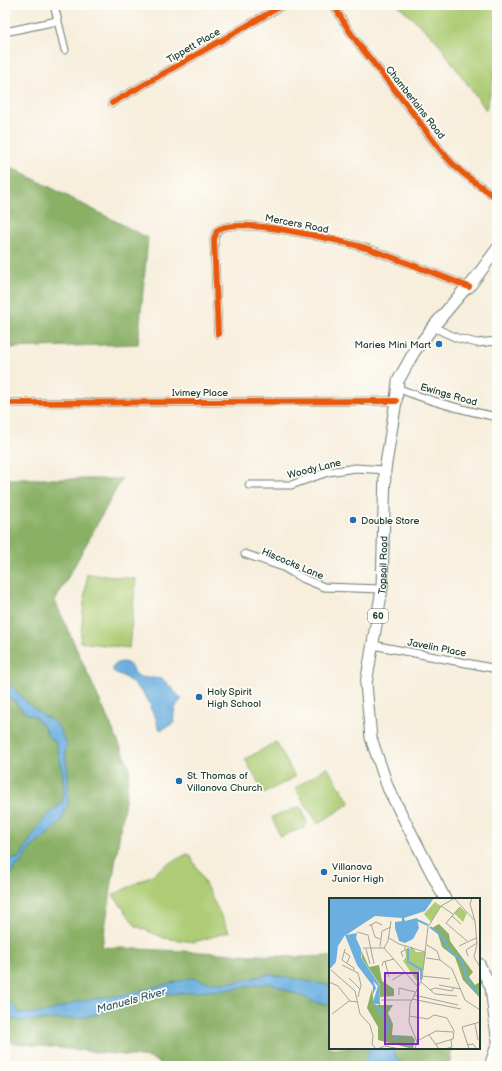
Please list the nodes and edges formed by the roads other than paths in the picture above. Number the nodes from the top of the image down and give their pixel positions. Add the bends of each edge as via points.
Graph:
1 (54, 5) edge
2 (283, 5) edge
3 (334, 5) edge
4 (57, 20) junction
5 (5, 32) edge
6 (65, 50) dead end
7 (112, 103) dead end
8 (497, 198) edge
9 (497, 249) edge
10 (468, 287) junction
11 (433, 327) junction
12 (218, 334) dead end
13 (497, 341) edge
14 (397, 388) junction
15 (396, 401) junction
16 (5, 403) edge
17 (497, 417) edge
18 (385, 470) junction
19 (249, 485) dead end
20 (245, 554) dead end
21 (382, 589) junction
22 (373, 645) junction
23 (497, 669) edge
24 (445, 898) edge
25 (480, 966) edge
26 (497, 1033) edge
27 (497, 1037) edge
28 (497, 1045) edge
29 (490, 1066) edge

1 - 4 street
2 - 7 street, Tippett Place
3 - 8 street, Chamberlains Road via 343,24 438,147 458,169
4 - 5 street
4 - 6 street
9 - 10 main road, Topsail Road / 60
10 - 11 main road, Topsail Road / 60
10 - 12 street, Mercers Road via 367,249 285,230 258,226 223,227 217,231 214,239
11 - 13 street via 457,338 477,343
11 - 14 main road, Topsail Road / 60 via 414,352 398,381
14 - 15 main road, Topsail Road / 60
14 - 17 street, Ewings Road via 471,412
15 - 16 street, Ivimey Place
15 - 18 main road, Topsail Road / 60
18 - 19 street, Woody Lane via 356,468 328,472 292,486
18 - 21 main road, Topsail Road / 60
20 - 21 street, Hiscocks Lane via 282,567 324,587
21 - 22 main road, Topsail Road / 60
22 - 23 street, Javelin Place
22 - 24 main road, Topsail Road / 60 via 366,684 371,738 388,788
25 - 26 main road via 491,987
26 - 27 main road
28 - 29 main road

